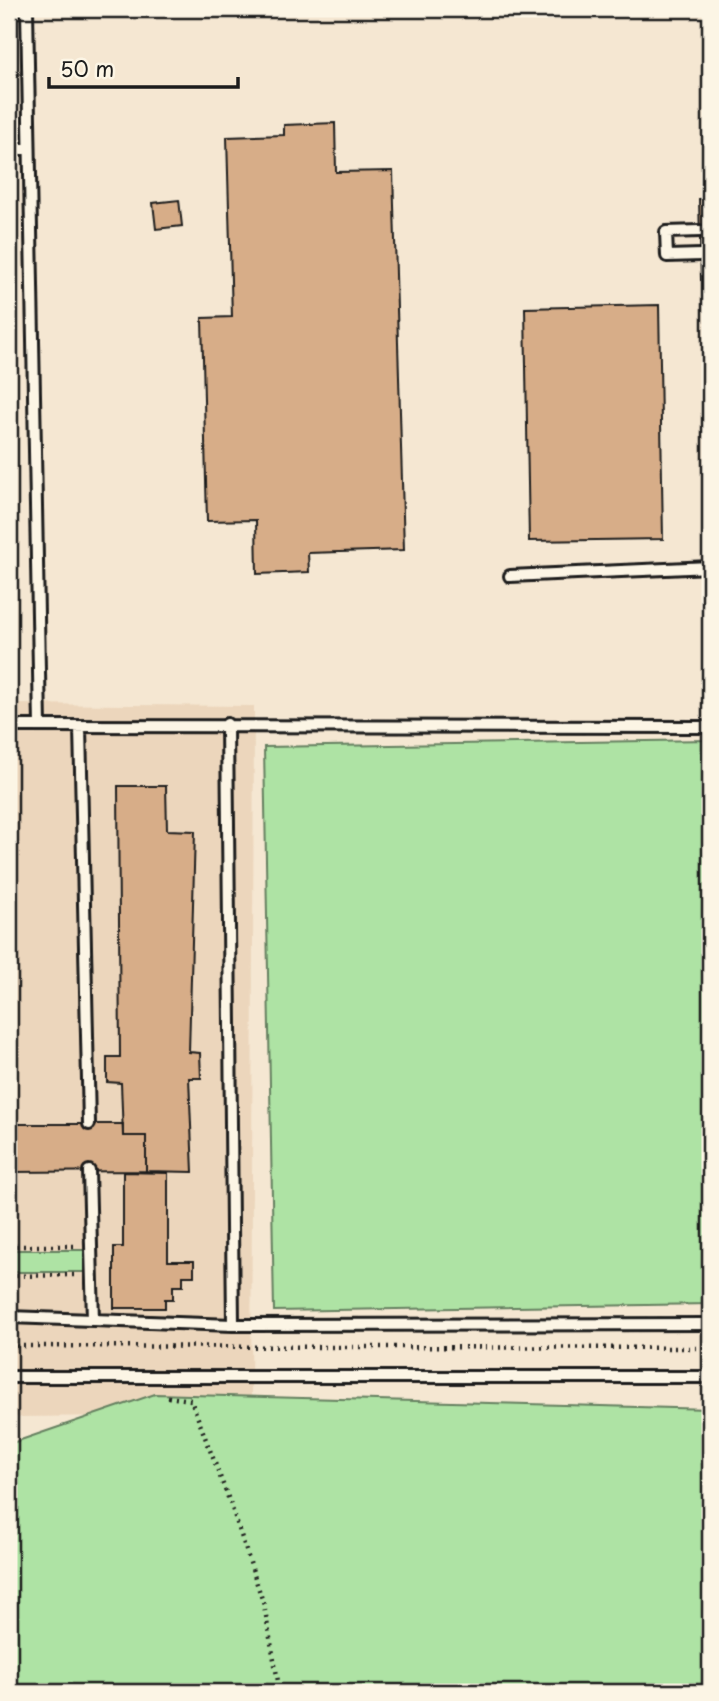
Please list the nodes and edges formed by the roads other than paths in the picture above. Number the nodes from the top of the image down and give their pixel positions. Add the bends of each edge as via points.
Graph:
1 (27, 9) edge
2 (9, 149) edge
3 (29, 149) junction
4 (700, 231) dead end
5 (701, 255) dead end
6 (710, 567) edge
7 (510, 576) dead end
8 (227, 724) junction
9 (9, 726) edge
10 (40, 726) junction
11 (80, 727) junction
12 (710, 727) edge
13 (89, 1124) dead end
14 (89, 1171) dead end
15 (9, 1317) edge
16 (93, 1320) junction
17 (710, 1324) edge
18 (233, 1325) junction
19 (9, 1377) edge
20 (710, 1377) edge

1 - 3 lane
2 - 3 lane
3 - 10 lane
4 - 5 lane via 666,232 667,256
6 - 7 lane
8 - 11 lane
8 - 12 lane
8 - 18 lane
9 - 10 lane
10 - 11 lane
11 - 13 lane
14 - 16 lane
15 - 16 lane
16 - 18 lane
17 - 18 lane
19 - 20 lane

